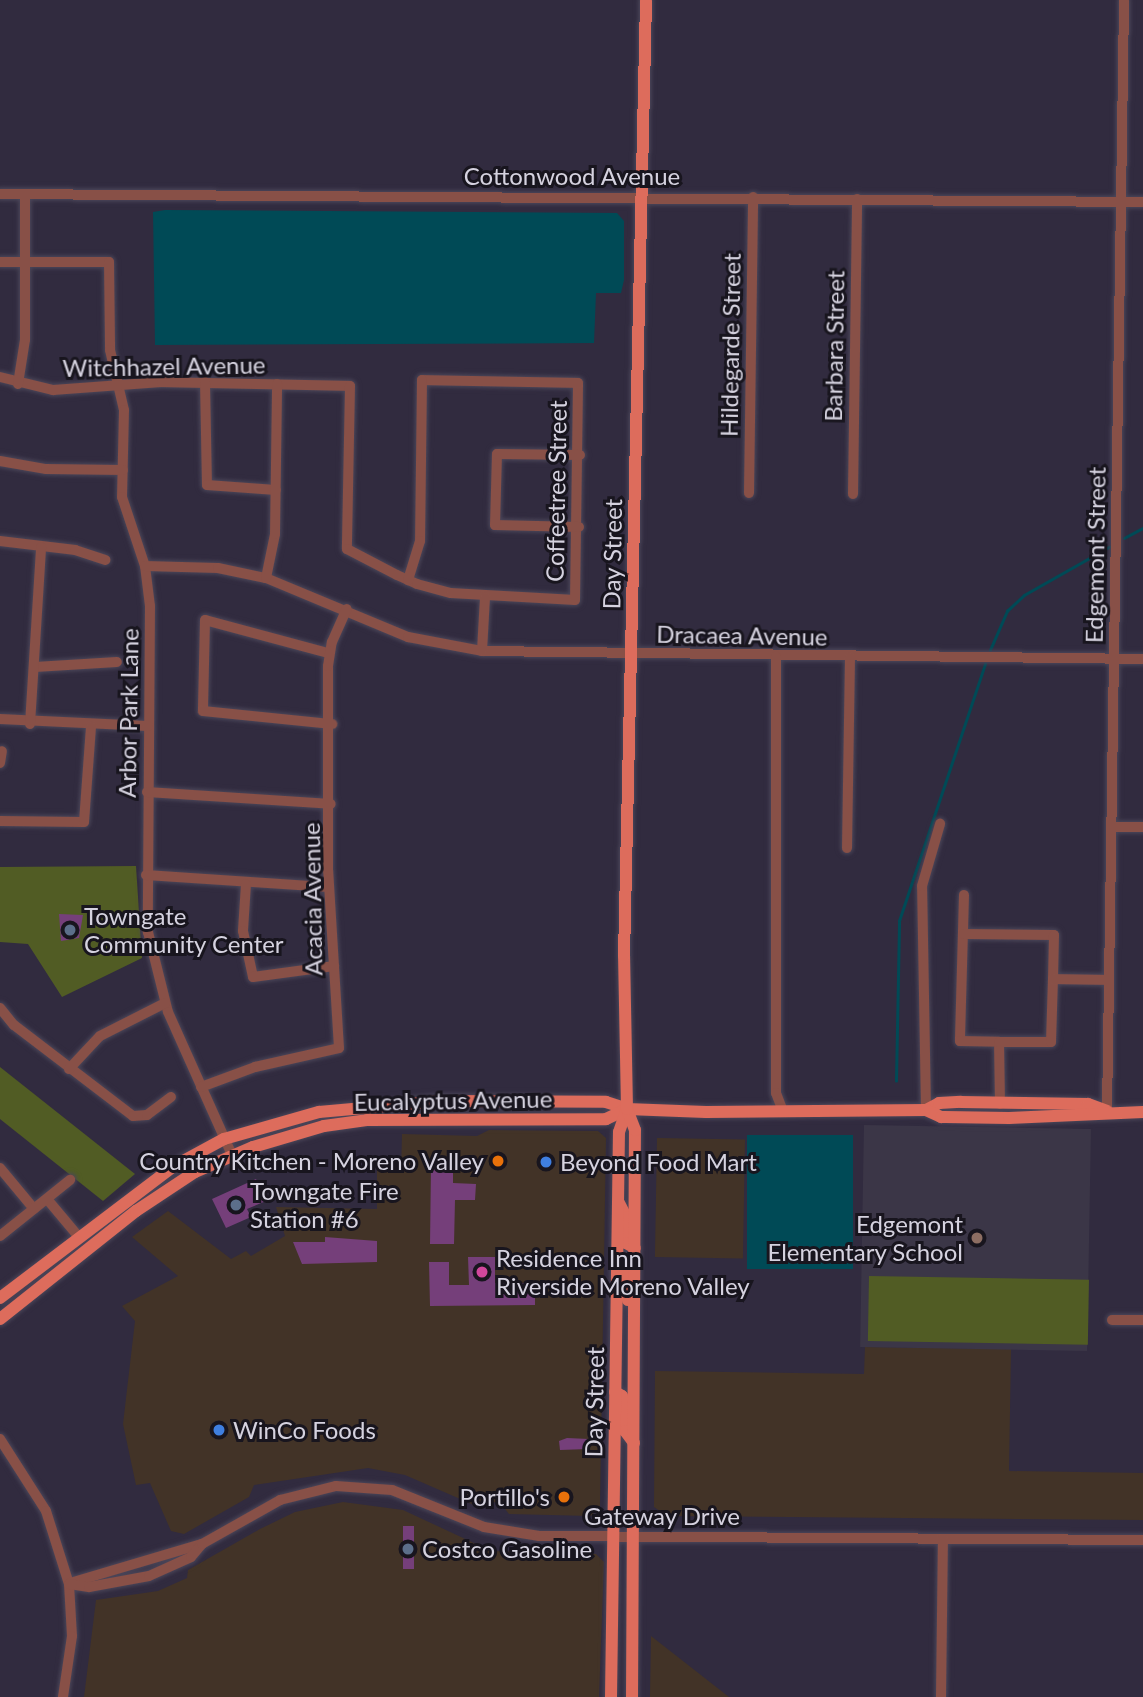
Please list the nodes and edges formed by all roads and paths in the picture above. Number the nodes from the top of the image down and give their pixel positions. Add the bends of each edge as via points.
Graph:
1 (646, 0) edge
2 (1124, 0) edge
3 (0, 194) edge
4 (25, 194) junction
5 (642, 196) junction
6 (753, 197) junction
7 (857, 199) junction
8 (1122, 202) junction
9 (1143, 202) edge
10 (0, 262) edge
11 (24, 262) junction
12 (0, 377) edge
13 (205, 382) junction
14 (18, 384) junction
15 (277, 384) junction
16 (120, 387) junction
17 (580, 455) junction
18 (0, 461) edge
19 (123, 470) junction
20 (276, 490) junction
21 (749, 493) dead end
22 (853, 494) dead end
23 (579, 527) junction
24 (0, 541) edge
25 (41, 547) junction
26 (105, 560) dead end
27 (145, 566) junction
28 (266, 578) junction
29 (408, 580) junction
30 (485, 597) junction
31 (575, 600) joint
32 (347, 609) junction
33 (482, 651) junction
34 (328, 653) junction
35 (631, 654) junction
36 (776, 656) junction
37 (850, 657) junction
38 (1114, 659) junction
39 (1143, 659) edge
40 (117, 662) dead end
41 (35, 667) junction
42 (0, 719) edge
43 (30, 724) junction
44 (331, 724) junction
45 (91, 726) junction
46 (148, 726) junction
47 (2, 751) edge
48 (0, 763) edge
49 (147, 792) junction
50 (331, 804) junction
51 (0, 821) edge
52 (940, 824) dead end
53 (1112, 827) junction
54 (1143, 827) edge
55 (847, 848) dead end
56 (146, 875) junction
57 (246, 884) junction
58 (329, 887) junction
59 (964, 895) dead end
60 (964, 934) junction
61 (334, 966) junction
62 (1053, 979) junction
63 (1109, 979) junction
64 (165, 1003) junction
65 (0, 1008) edge
66 (999, 1042) junction
67 (69, 1069) junction
68 (201, 1087) junction
69 (172, 1097) dead end
70 (464, 1102) junction
71 (553, 1103) junction
72 (1000, 1104) junction
73 (627, 1109) junction
74 (926, 1110) junction
75 (783, 1111) junction
76 (1107, 1111) junction
77 (1143, 1112) edge
78 (476, 1117) junction
79 (387, 1118) junction
80 (225, 1139) junction
81 (232, 1155) junction
82 (0, 1168) edge
83 (70, 1180) dead end
84 (136, 1193) junction
85 (47, 1199) junction
86 (618, 1200) junction
87 (34, 1209) junction
88 (0, 1236) edge
89 (78, 1237) junction
90 (635, 1248) junction
91 (83, 1252) junction
92 (617, 1262) junction
93 (53, 1276) junction
94 (0, 1298) edge
95 (0, 1319) edge
96 (634, 1320) junction
97 (1112, 1320) dead end
98 (1143, 1320) edge
99 (615, 1392) junction
100 (0, 1438) edge
101 (634, 1443) junction
102 (614, 1536) junction
103 (634, 1537) junction
104 (943, 1539) junction
105 (1143, 1540) edge
106 (69, 1584) junction
107 (63, 1697) edge
108 (611, 1697) edge
109 (632, 1697) edge
110 (941, 1697) edge

1 - 5 main road, Day Street
2 - 8 street, Edgemont Street
3 - 4 street, Cottonwood Avenue
4 - 5 street, Cottonwood Avenue
4 - 11 street
5 - 6 street, Cottonwood Avenue
5 - 35 main road, Day Street
6 - 7 street, Cottonwood Avenue
6 - 21 street, Hildegarde Street
7 - 8 street, Cottonwood Avenue
7 - 22 street, Barbara Street
8 - 9 street, Cottonwood Avenue
8 - 38 street, Edgemont Street
10 - 11 street
11 - 14 street via 24,351
11 - 16 street, Arbor Park Lane via 109,262 110,350
12 - 14 street, Witchhazel Avenue
13 - 15 street, Witchhazel Avenue
13 - 16 street, Witchhazel Avenue
13 - 20 street via 207,485
14 - 16 street, Witchhazel Avenue via 63,390
15 - 20 street
15 - 29 street, Witchhazel Avenue via 349,386 347,549
16 - 19 street, Arbor Park Lane
17 - 23 street, Coffeetree Street
17 - 23 street via 497,454 495,526
17 - 29 street, Coffeetree Street via 578,383 422,380 419,541
18 - 19 street via 46,469
19 - 27 street, Arbor Park Lane via 127,522
20 - 28 street via 274,544
23 - 31 street, Coffeetree Street
24 - 25 street
25 - 26 street
25 - 41 street
27 - 28 street, Dracaea Avenue via 218,568
27 - 46 street, Arbor Park Lane via 150,606
28 - 32 street, Dracaea Avenue
29 - 30 street, Witchhazel Avenue
30 - 31 street, Witchhazel Avenue
30 - 33 street
32 - 33 street, Dracaea Avenue via 408,637
32 - 34 street, Acacia Avenue
33 - 35 street, Dracaea Avenue
34 - 44 street, Acacia Avenue
34 - 44 street via 205,620 203,711
35 - 36 street, Dracaea Avenue
35 - 73 main road, Day Street via 624,956
36 - 37 street, Dracaea Avenue
36 - 75 street via 776,1093
37 - 38 street, Dracaea Avenue
37 - 55 street
38 - 39 street, Dracaea Avenue
38 - 53 street, Edgemont Street
40 - 41 street
41 - 43 street
42 - 43 street
43 - 45 street
44 - 50 street, Acacia Avenue
45 - 46 street
45 - 51 street via 89,817 79,825
46 - 49 street, Arbor Park Lane
47 - 48 street
49 - 50 street
49 - 56 street, Arbor Park Lane
50 - 58 street, Acacia Avenue
52 - 74 street via 922,886
53 - 54 street
53 - 63 street, Edgemont Street
56 - 57 street
56 - 64 street, Arbor Park Lane via 148,932
57 - 58 street
57 - 61 street via 243,931 253,977
58 - 61 street, Acacia Avenue
59 - 60 street
60 - 62 street via 1054,936
60 - 66 street via 960,1041
61 - 68 street, Acacia Avenue via 339,1048 266,1064
62 - 63 street
62 - 66 street via 1051,1042
63 - 76 street, Edgemont Street
64 - 67 street via 100,1036
64 - 68 street, Arbor Park Lane
65 - 67 street
66 - 72 street
67 - 69 street via 132,1116 147,1115
68 - 80 street, Arbor Park Lane
70 - 71 main road, Eucalyptus Avenue
70 - 79 main road via 447,1110 410,1110
70 - 80 main road, Eucalyptus Avenue via 319,1112
71 - 73 main road, Eucalyptus Avenue via 606,1102
71 - 78 main road via 483,1110
72 - 74 main road, Eucalyptus Avenue via 939,1102
72 - 76 main road, Eucalyptus Avenue via 1088,1104
73 - 75 main road, Eucalyptus Avenue
73 - 78 main road, Eucalyptus Avenue via 606,1119
73 - 86 main road, Day Street via 619,1132
73 - 90 main road, Day Street via 635,1130
74 - 75 main road, Eucalyptus Avenue
74 - 76 main road, Eucalyptus Avenue via 941,1117 1087,1118
76 - 77 main road, Eucalyptus Avenue
78 - 79 main road, Eucalyptus Avenue
79 - 81 main road, Eucalyptus Avenue via 324,1126
80 - 81 street, Arbor Park Lane
80 - 84 main road, Eucalyptus Avenue
81 - 91 main road, Eucalyptus Avenue via 182,1180
82 - 87 street
83 - 85 street
84 - 89 main road, Eucalyptus Avenue
84 - 91 main road
85 - 87 street
85 - 89 street
86 - 90 main road via 626,1217 626,1243
86 - 92 main road, Day Street
87 - 88 street
89 - 93 main road via 78,1248 51,1270
89 - 94 main road, Eucalyptus Avenue
90 - 96 main road, Day Street
91 - 93 main road, Eucalyptus Avenue
92 - 96 main road via 626,1265
92 - 99 main road, Day Street
93 - 95 main road, Eucalyptus Avenue
96 - 101 main road, Day Street
97 - 98 street
99 - 101 main road via 622,1396 625,1430
99 - 102 main road, Day Street
100 - 106 street via 42,1502
101 - 103 main road, Day Street
102 - 103 street, Gateway Drive
102 - 106 street, Gateway Drive via 511,1533 392,1490 336,1486 280,1500 202,1544 191,1556 149,1576 89,1587
102 - 108 main road, Day Street
103 - 104 street, Gateway Drive
103 - 109 main road, Day Street
104 - 105 street, Gateway Drive
104 - 110 street
106 - 107 street via 72,1636

